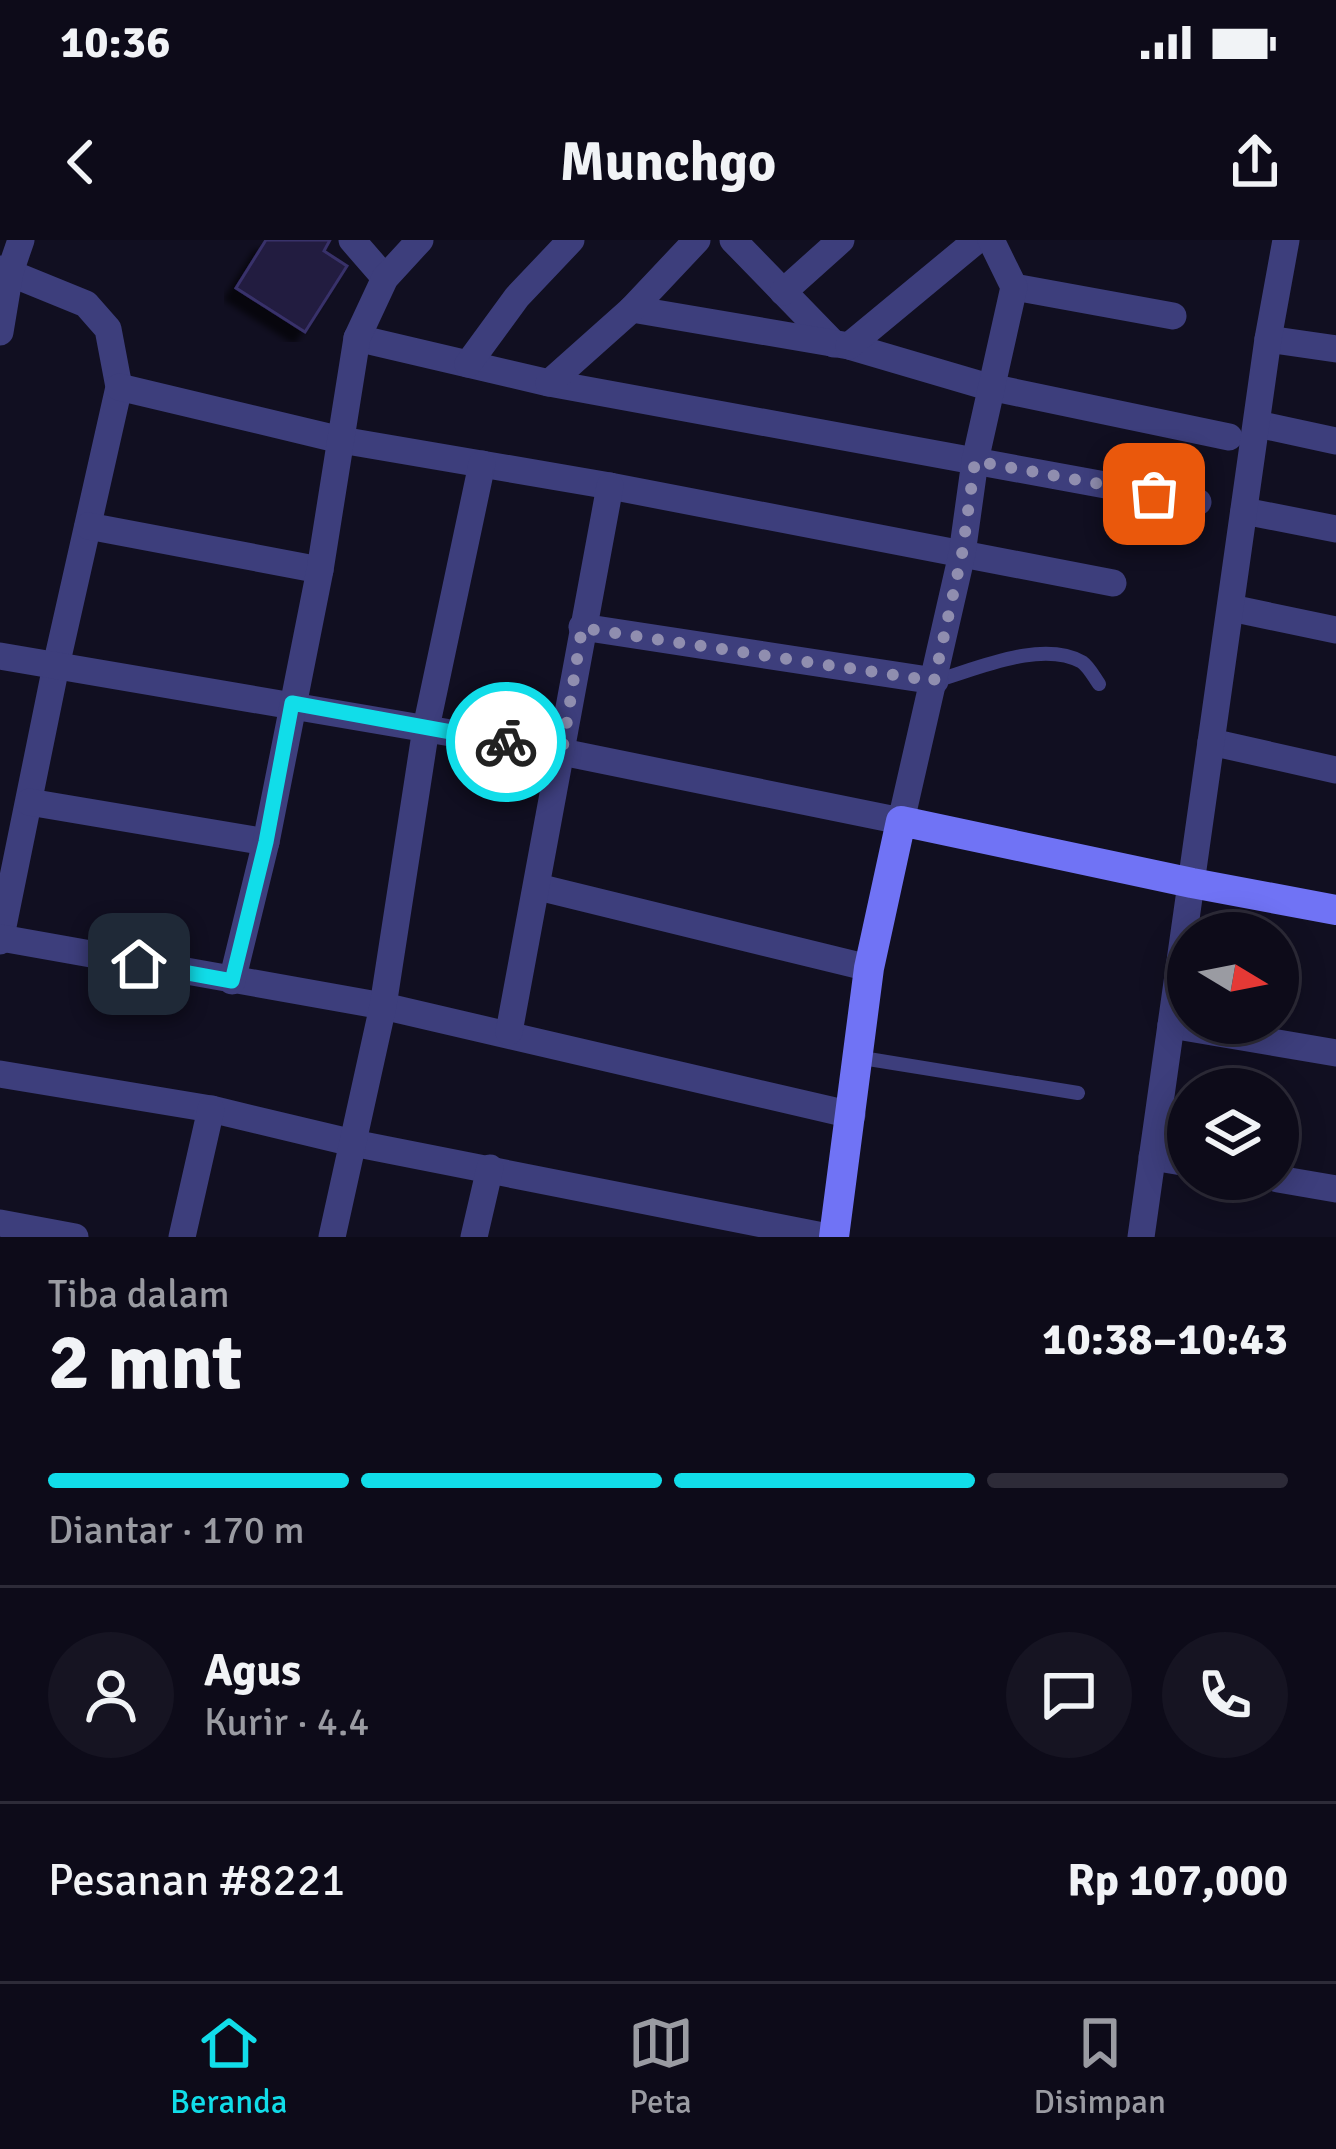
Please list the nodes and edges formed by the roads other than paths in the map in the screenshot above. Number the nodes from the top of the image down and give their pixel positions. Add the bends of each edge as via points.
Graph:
1 (20, 240) edge
2 (352, 240) edge
3 (421, 240) edge
4 (571, 240) edge
5 (698, 240) edge
6 (733, 240) edge
7 (841, 240) edge
8 (1286, 240) edge
9 (991, 241) edge
10 (5, 271) edge
11 (385, 278) junction
12 (1014, 287) junction
13 (783, 292) junction
14 (632, 309) junction
15 (1173, 316) dead end
16 (0, 332) edge
17 (357, 338) junction
18 (1268, 339) junction
19 (841, 345) junction
20 (1336, 349) edge
21 (468, 364) junction
22 (549, 383) junction
23 (995, 386) junction
24 (119, 387) junction
25 (1257, 424) junction
26 (1229, 437) dead end
27 (341, 440) junction
28 (1336, 441) edge
29 (975, 461) junction
30 (482, 464) junction
31 (610, 486) junction
32 (1198, 502) dead end
33 (1244, 511) junction
34 (88, 526) junction
35 (1336, 529) edge
36 (962, 554) junction
37 (320, 570) junction
38 (1112, 583) dead end
39 (1231, 608) junction
40 (582, 628) junction
41 (1336, 629) edge
42 (0, 656) edge
43 (56, 666) junction
44 (934, 681) junction
45 (1100, 684) dead end
46 (292, 703) junction
47 (426, 728) junction
48 (1211, 742) junction
49 (562, 752) junction
50 (1336, 770) edge
51 (28, 802) junction
52 (901, 820) junction
53 (266, 842) junction
54 (1192, 884) junction
55 (538, 887) junction
56 (1336, 910) edge
57 (1188, 912) edge
58 (0, 940) edge
59 (869, 968) junction
60 (232, 981) junction
61 (382, 1006) junction
62 (509, 1033) junction
63 (1168, 1044) edge
64 (1283, 1044) edge
65 (1336, 1053) edge
66 (856, 1057) junction
67 (0, 1074) edge
68 (1078, 1093) dead end
69 (211, 1109) junction
70 (852, 1115) junction
71 (353, 1144) junction
72 (1152, 1157) junction
73 (1167, 1160) edge
74 (490, 1168) junction
75 (1299, 1183) edge
76 (1336, 1189) edge
77 (0, 1223) edge
78 (75, 1237) edge
79 (182, 1237) edge
80 (332, 1237) edge
81 (474, 1237) edge
82 (831, 1237) edge
83 (1141, 1237) edge

1 - 10 street
2 - 11 street
3 - 11 street
4 - 21 street
5 - 14 street
6 - 13 street
7 - 13 street
8 - 18 street
9 - 12 street
9 - 19 street
10 - 16 street
10 - 24 street via 86,304 108,329
11 - 17 street
12 - 15 street
12 - 23 street
13 - 19 street
14 - 19 street
14 - 22 street
17 - 21 street
17 - 27 street
18 - 20 street
18 - 25 street
19 - 23 street
21 - 22 street
22 - 29 street
23 - 26 street
23 - 29 street
24 - 27 street
24 - 34 street
25 - 28 street
25 - 33 street
27 - 30 street
27 - 37 street
29 - 32 street
29 - 36 street
30 - 31 street
30 - 47 street
31 - 36 street
31 - 40 street
33 - 35 street
33 - 39 street
34 - 37 street
34 - 43 street
36 - 38 street
36 - 44 street
37 - 46 street
39 - 41 street
39 - 48 street
40 - 44 street
40 - 49 street
42 - 43 street
43 - 46 street
43 - 51 street
44 - 45 lane via 1062,655 1085,664
44 - 52 street
46 - 47 street
46 - 53 street
47 - 49 street
47 - 61 street
48 - 50 street
48 - 54 street
49 - 52 street
49 - 55 street
51 - 53 street
51 - 58 street
52 - 54 street
52 - 59 street
53 - 60 street
54 - 56 street
54 - 57 street
55 - 59 street
55 - 62 street
58 - 60 street
59 - 66 street
60 - 61 street
61 - 62 street
61 - 71 street
62 - 70 street
63 - 72 street
64 - 65 street
66 - 68 lane
66 - 70 street
67 - 69 street
69 - 71 street
69 - 79 street
70 - 82 street
71 - 74 street
71 - 80 street
72 - 73 street
72 - 83 street
74 - 81 street
74 - 82 street
75 - 76 street
77 - 78 street

